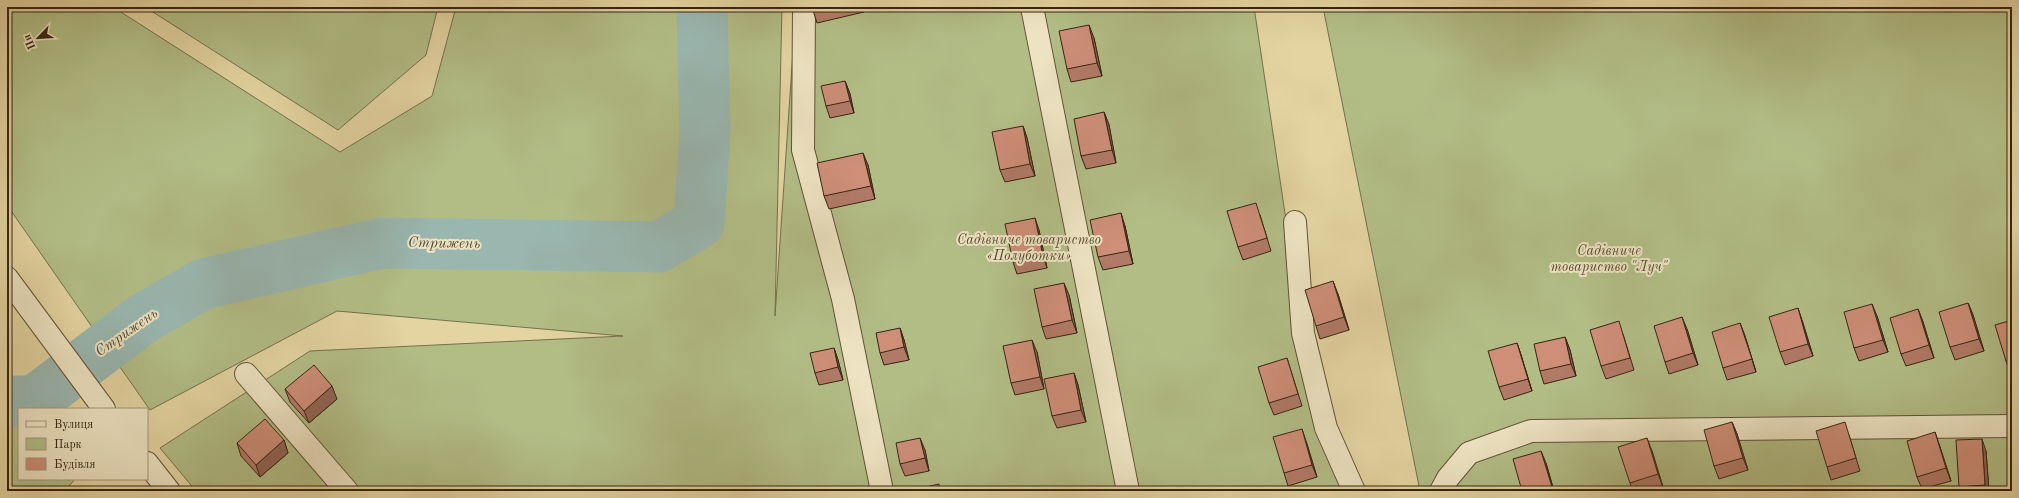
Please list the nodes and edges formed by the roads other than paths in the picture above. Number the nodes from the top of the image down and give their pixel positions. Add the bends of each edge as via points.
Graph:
1 (804, 7) edge
2 (1032, 7) edge
3 (1295, 222) dead end
4 (7, 278) edge
5 (246, 374) dead end
6 (103, 408) edge
7 (2012, 426) edge
8 (148, 464) edge
9 (169, 491) edge
10 (347, 491) edge
11 (882, 491) edge
12 (1128, 491) edge
13 (1354, 491) edge
14 (1441, 491) edge

1 - 11 street via 803,150 843,299
2 - 12 street
3 - 13 street via 1303,334 1326,428
4 - 6 street
5 - 10 street
7 - 14 street via 1531,431 1469,453 1448,478
8 - 9 street

